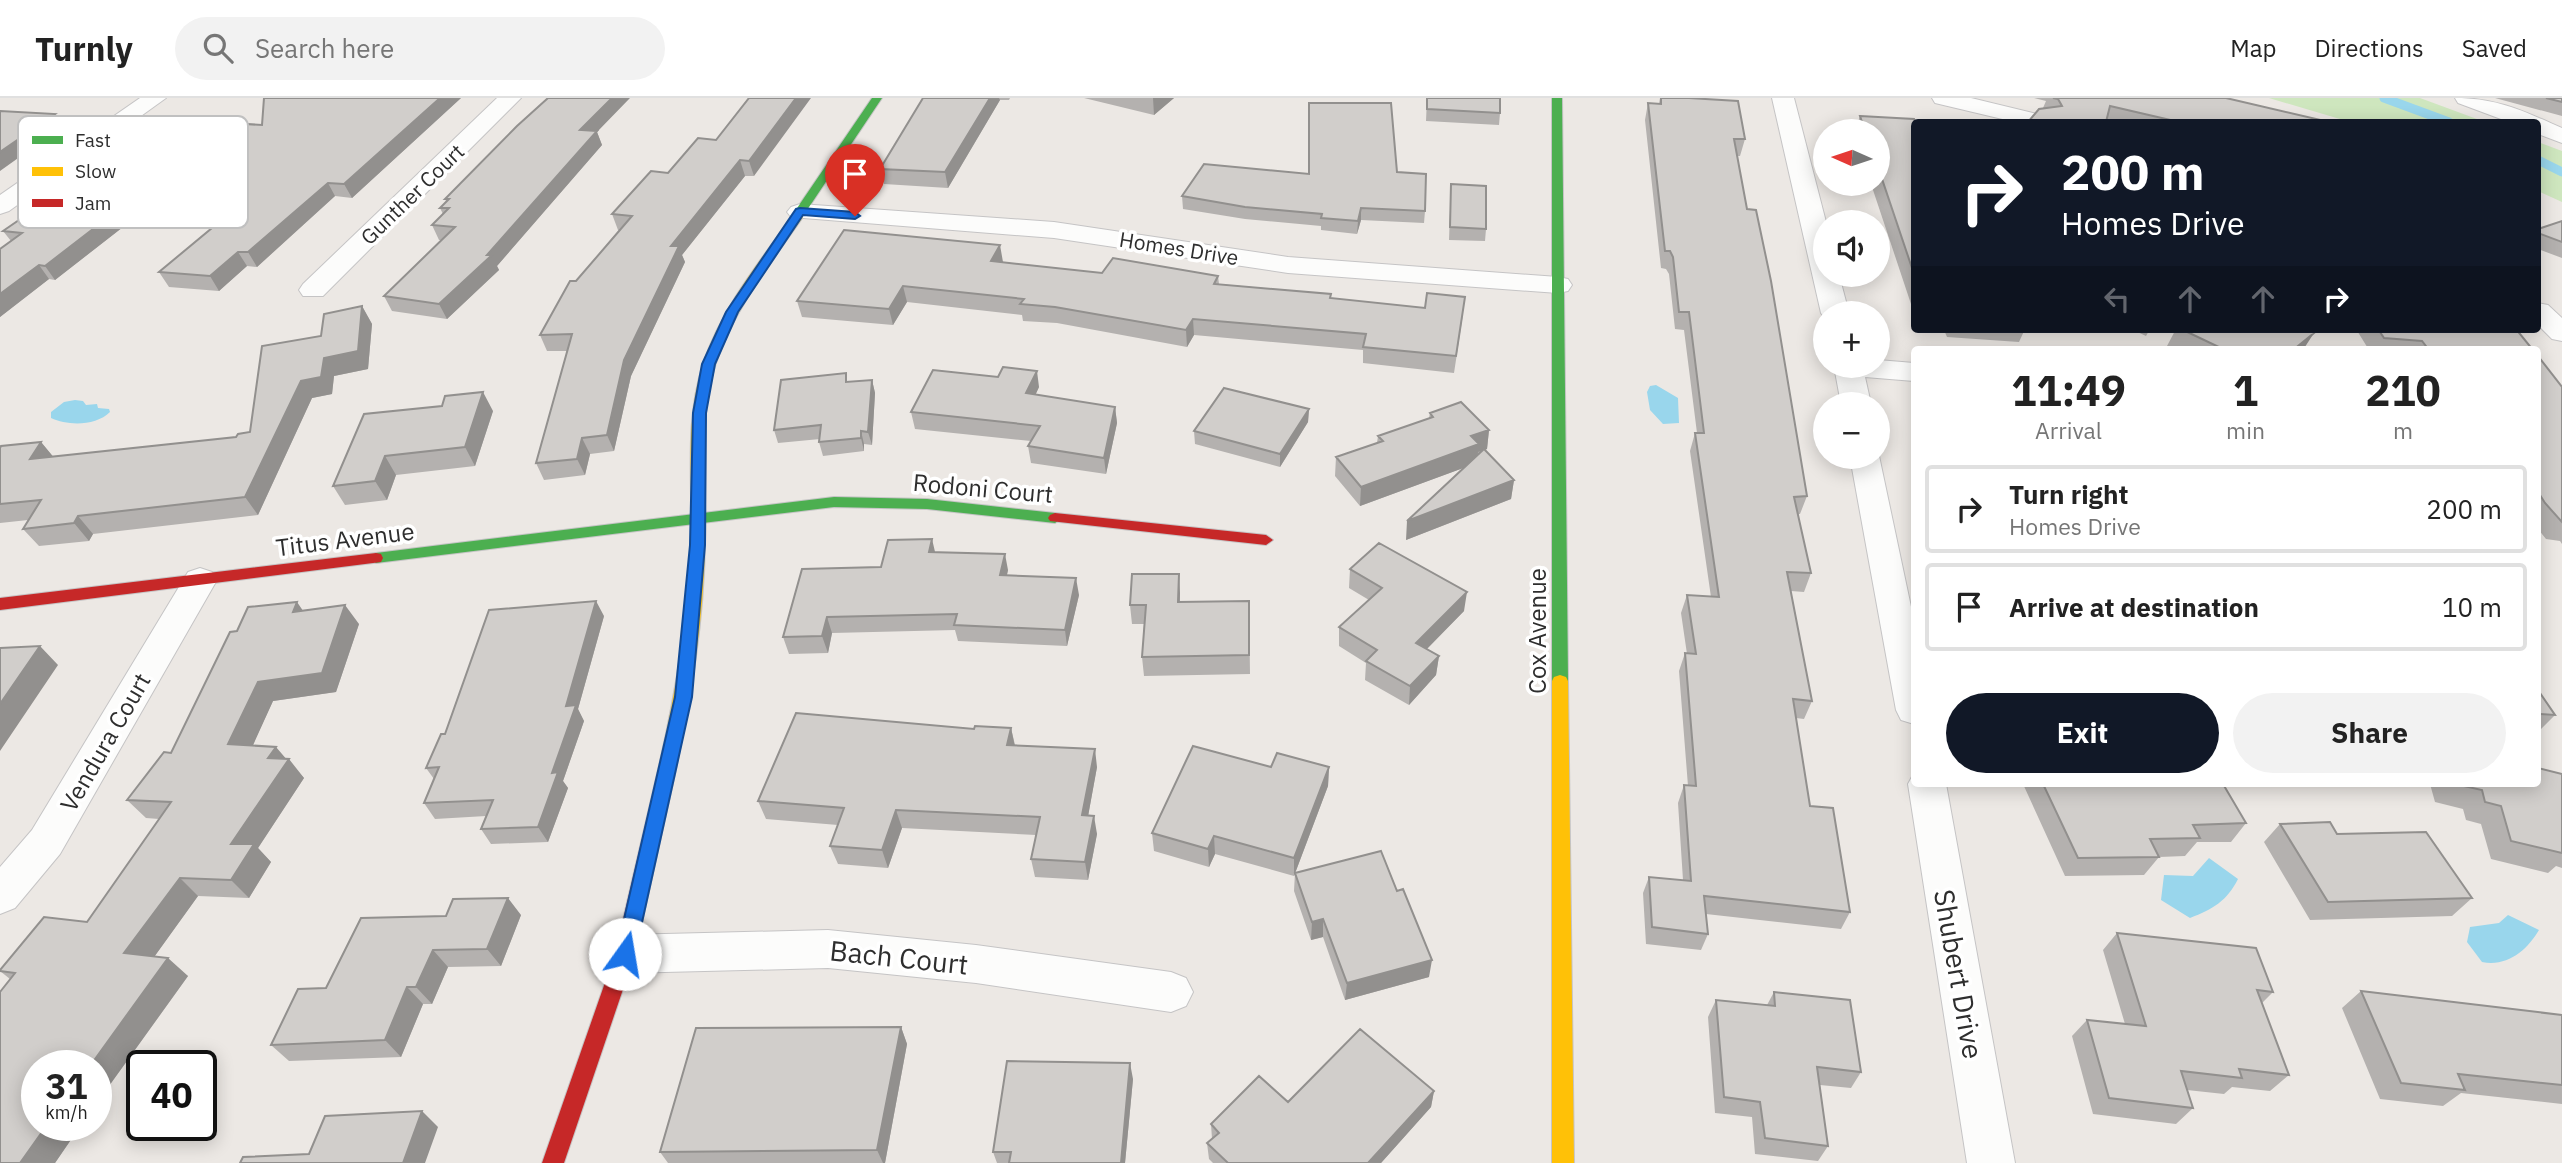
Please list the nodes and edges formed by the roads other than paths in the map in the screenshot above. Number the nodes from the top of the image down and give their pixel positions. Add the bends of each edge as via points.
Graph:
1 (143, 98) edge
2 (155, 98) edge
3 (510, 98) edge
4 (877, 98) edge
5 (1557, 98) edge
6 (1783, 98) edge
7 (1943, 98) edge
8 (2466, 98) edge
9 (129, 116) edge
10 (2029, 119) edge
11 (2521, 119) edge
12 (2541, 127) edge
13 (2562, 136) edge
14 (18, 193) edge
15 (0, 206) edge
16 (800, 212) junction
17 (1813, 220) edge
18 (1558, 285) junction
19 (313, 290) dead end
20 (2541, 314) edge
21 (2562, 333) edge
22 (1890, 370) edge
23 (1911, 372) edge
24 (1868, 469) edge
25 (696, 518) junction
26 (1266, 540) dead end
27 (200, 580) junction
28 (0, 604) edge
29 (1911, 683) edge
30 (1928, 787) edge
31 (0, 896) edge
32 (625, 954) junction
33 (1171, 992) dead end
34 (553, 1163) edge
35 (1563, 1163) edge
36 (1991, 1163) edge

1 - 2 street
2 - 9 street
3 - 19 street, Gunther Court
4 - 16 street
5 - 18 street, Cox Avenue
6 - 17 street
7 - 10 street
8 - 11 street
12 - 13 street
14 - 15 street
16 - 18 street, Homes Drive via 1054,230 1288,265
16 - 25 street via 732,312 709,364 699,413
18 - 35 street, Cox Avenue
20 - 21 street
22 - 23 street
24 - 29 street
25 - 26 street, Rodoni Court via 834,502 927,504
25 - 27 street, Titus Avenue
25 - 32 street via 698,545 684,697
27 - 28 street, Titus Avenue
27 - 31 street, Vendura Court via 46,842
30 - 36 street, Shubert Drive
32 - 33 street, Bach Court via 828,949 976,964
32 - 34 street

